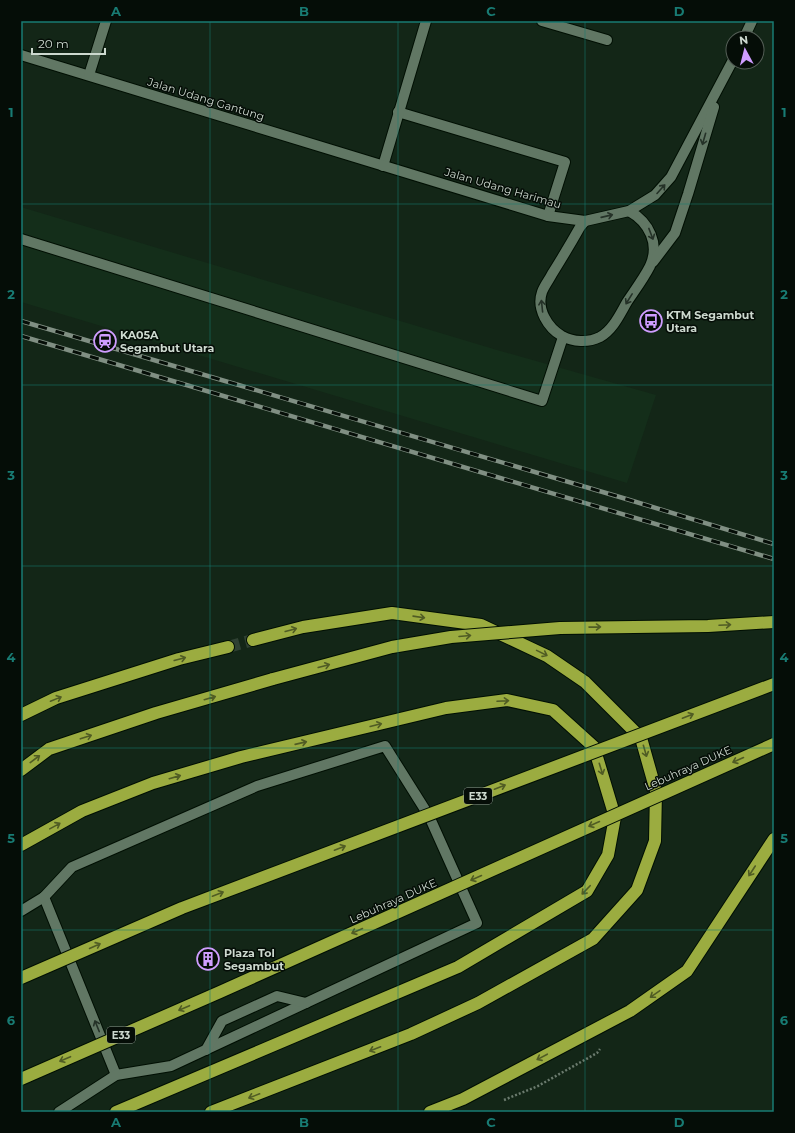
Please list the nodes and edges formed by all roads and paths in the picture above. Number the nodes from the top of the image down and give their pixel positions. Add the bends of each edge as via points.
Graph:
1 (106, 21) edge
2 (426, 21) edge
3 (542, 21) edge
4 (607, 40) dead end
5 (21, 55) edge
6 (728, 70) edge
7 (89, 75) junction
8 (719, 88) junction
9 (398, 112) junction
10 (383, 166) junction
11 (629, 211) junction
12 (548, 216) junction
13 (585, 221) junction
14 (21, 239) edge
15 (650, 266) junction
16 (562, 337) junction
17 (774, 622) edge
18 (253, 640) tunnel mouth
19 (228, 647) tunnel mouth
20 (774, 684) edge
21 (21, 715) edge
22 (774, 744) edge
23 (21, 770) edge
24 (774, 839) edge
25 (21, 845) edge
26 (44, 897) junction
27 (21, 911) edge
28 (21, 978) edge
29 (306, 1004) junction
30 (206, 1050) junction
31 (116, 1076) junction
32 (21, 1078) edge
33 (59, 1112) edge
34 (116, 1112) edge
35 (211, 1112) edge
36 (430, 1112) edge

1 - 7 street
2 - 9 street
3 - 4 street
5 - 7 street, Jalan Udang Gantung
6 - 8 street, Jalan Udang Harimau
7 - 10 street, Jalan Udang Gantung
11 -> 8 street, Jalan Udang Harimau via 655,195 671,177
8 -> 15 street, Jalan Udang Harimau via 675,233
9 - 10 street
9 - 12 street via 565,162
10 - 12 street, Jalan Udang Harimau
13 -> 11 street, Jalan Udang Harimau
11 -> 15 street via 641,218 649,228 654,241 654,254
12 - 13 street, Jalan Udang Harimau
16 -> 13 street via 545,319 541,307 542,293
14 - 16 street via 542,401
15 -> 16 street via 610,330 587,341 574,341
23 -> 17 highway, bridge via 49,749 156,713 392,647 452,637 560,628 708,626
18 -> 35 highway via 303,627 392,613 481,625 547,656 585,682 641,738 656,791 656,841 637,890 593,938 478,1003 411,1034
21 -> 19 highway via 63,696 179,658
28 -> 20 highway, E33, bridge via 182,908
22 -> 32 highway, Lebuhraya DUKE / E33, bridge via 228,989
24 -> 36 highway via 687,971 630,1011 463,1099
25 -> 34 highway via 82,811 153,783 241,757 446,708 507,700 553,710 594,746 615,817 608,855 587,891 458,967
26 - 27 street
26 - 29 street via 72,867 87,860 257,786 385,746 429,816 477,924
31 -> 26 street
29 - 30 street
29 - 30 street via 277,996 222,1021
30 - 31 street via 171,1066
31 - 33 street

